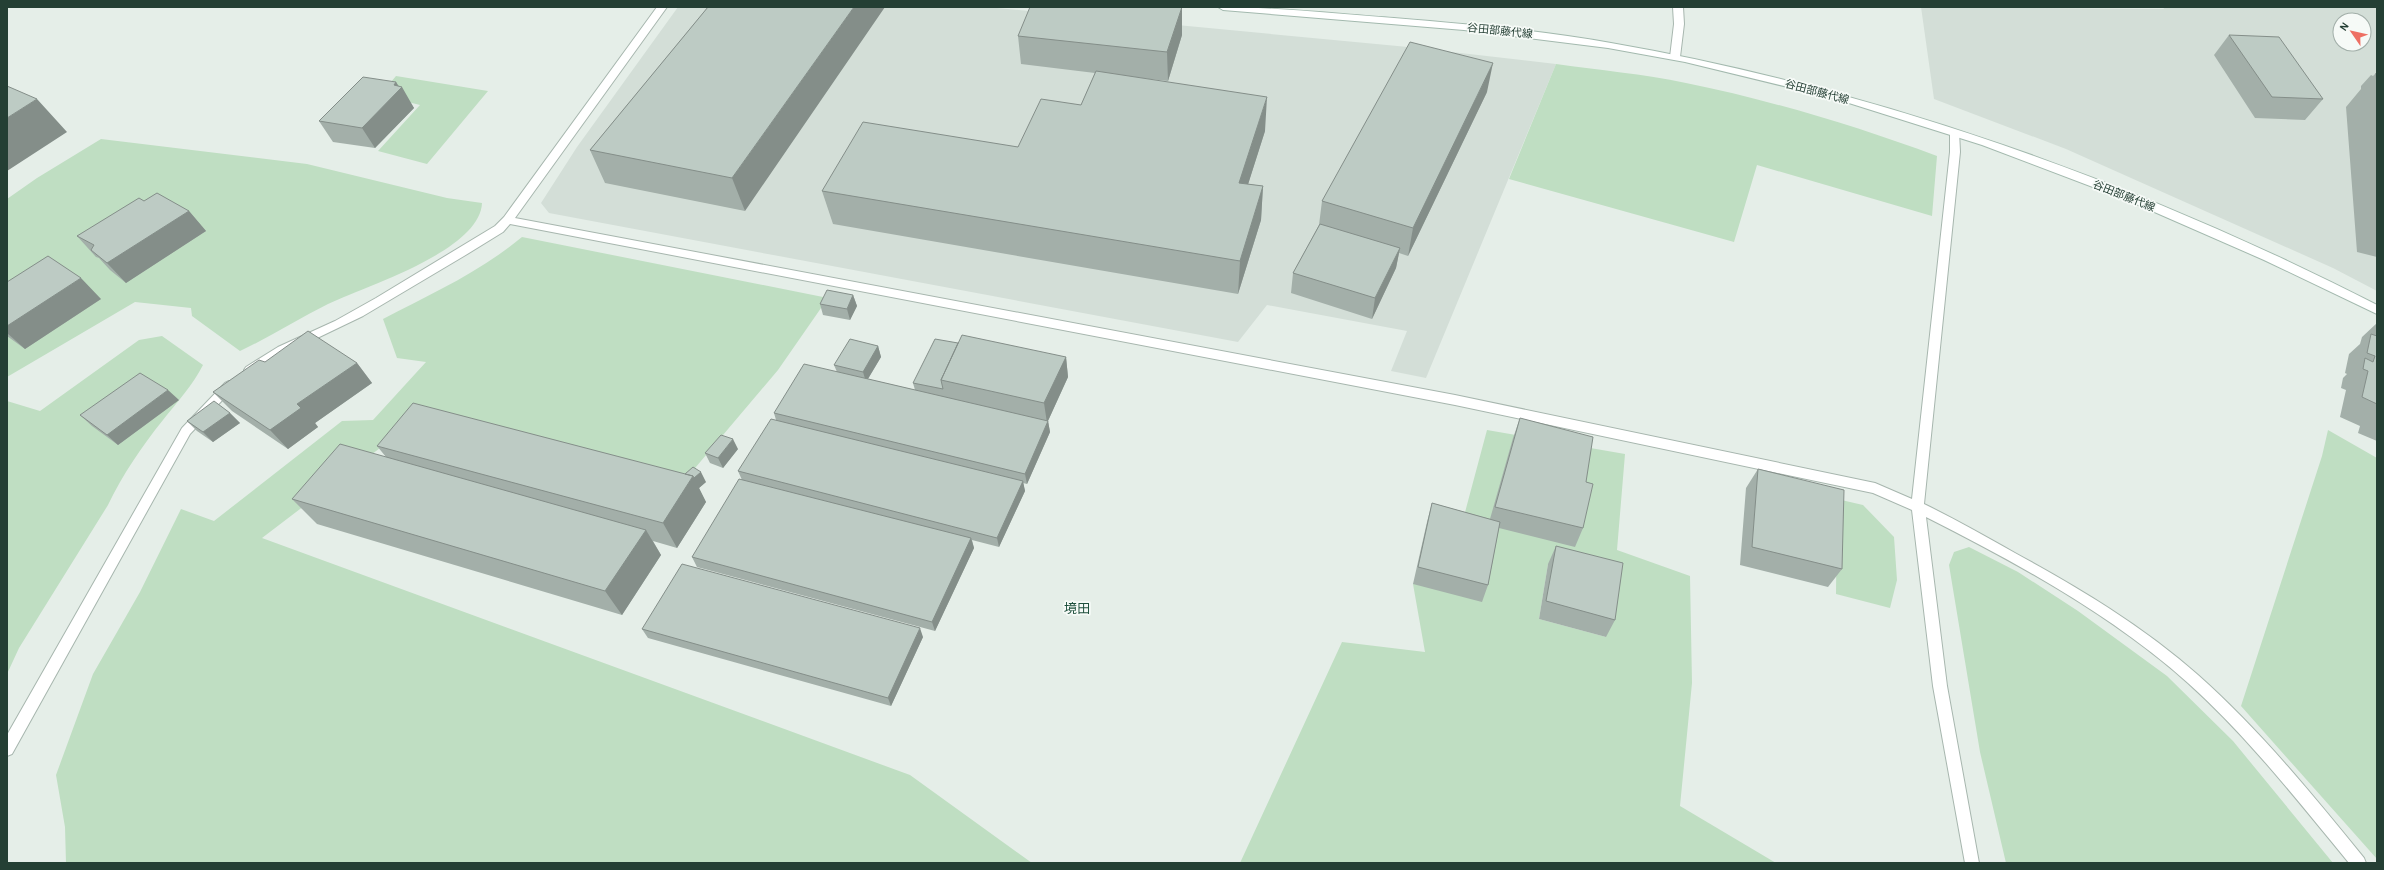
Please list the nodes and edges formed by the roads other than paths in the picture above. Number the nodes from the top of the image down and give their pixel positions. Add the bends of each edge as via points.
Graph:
1 (662, 7) edge
2 (1223, 7) edge
3 (1678, 7) edge
4 (1675, 57) junction
5 (1955, 133) junction
6 (508, 220) junction
7 (2377, 310) edge
8 (1918, 505) junction
9 (7, 749) edge
10 (1972, 863) edge
11 (2359, 863) edge

1 - 6 street
2 - 4 street, 谷田部藤代線 via 1526,34
3 - 4 street via 1679,24
4 - 5 street, 谷田部藤代線 via 1794,85
5 - 7 street, 谷田部藤代線 via 2023,156 2157,208
5 - 8 street
6 - 8 street via 1455,400 1875,488
6 - 9 street via 493,233 389,296 336,325 266,357 220,393 186,431
8 - 10 street via 1940,686
8 - 11 street via 2039,572 2123,624 2192,678 2249,735

